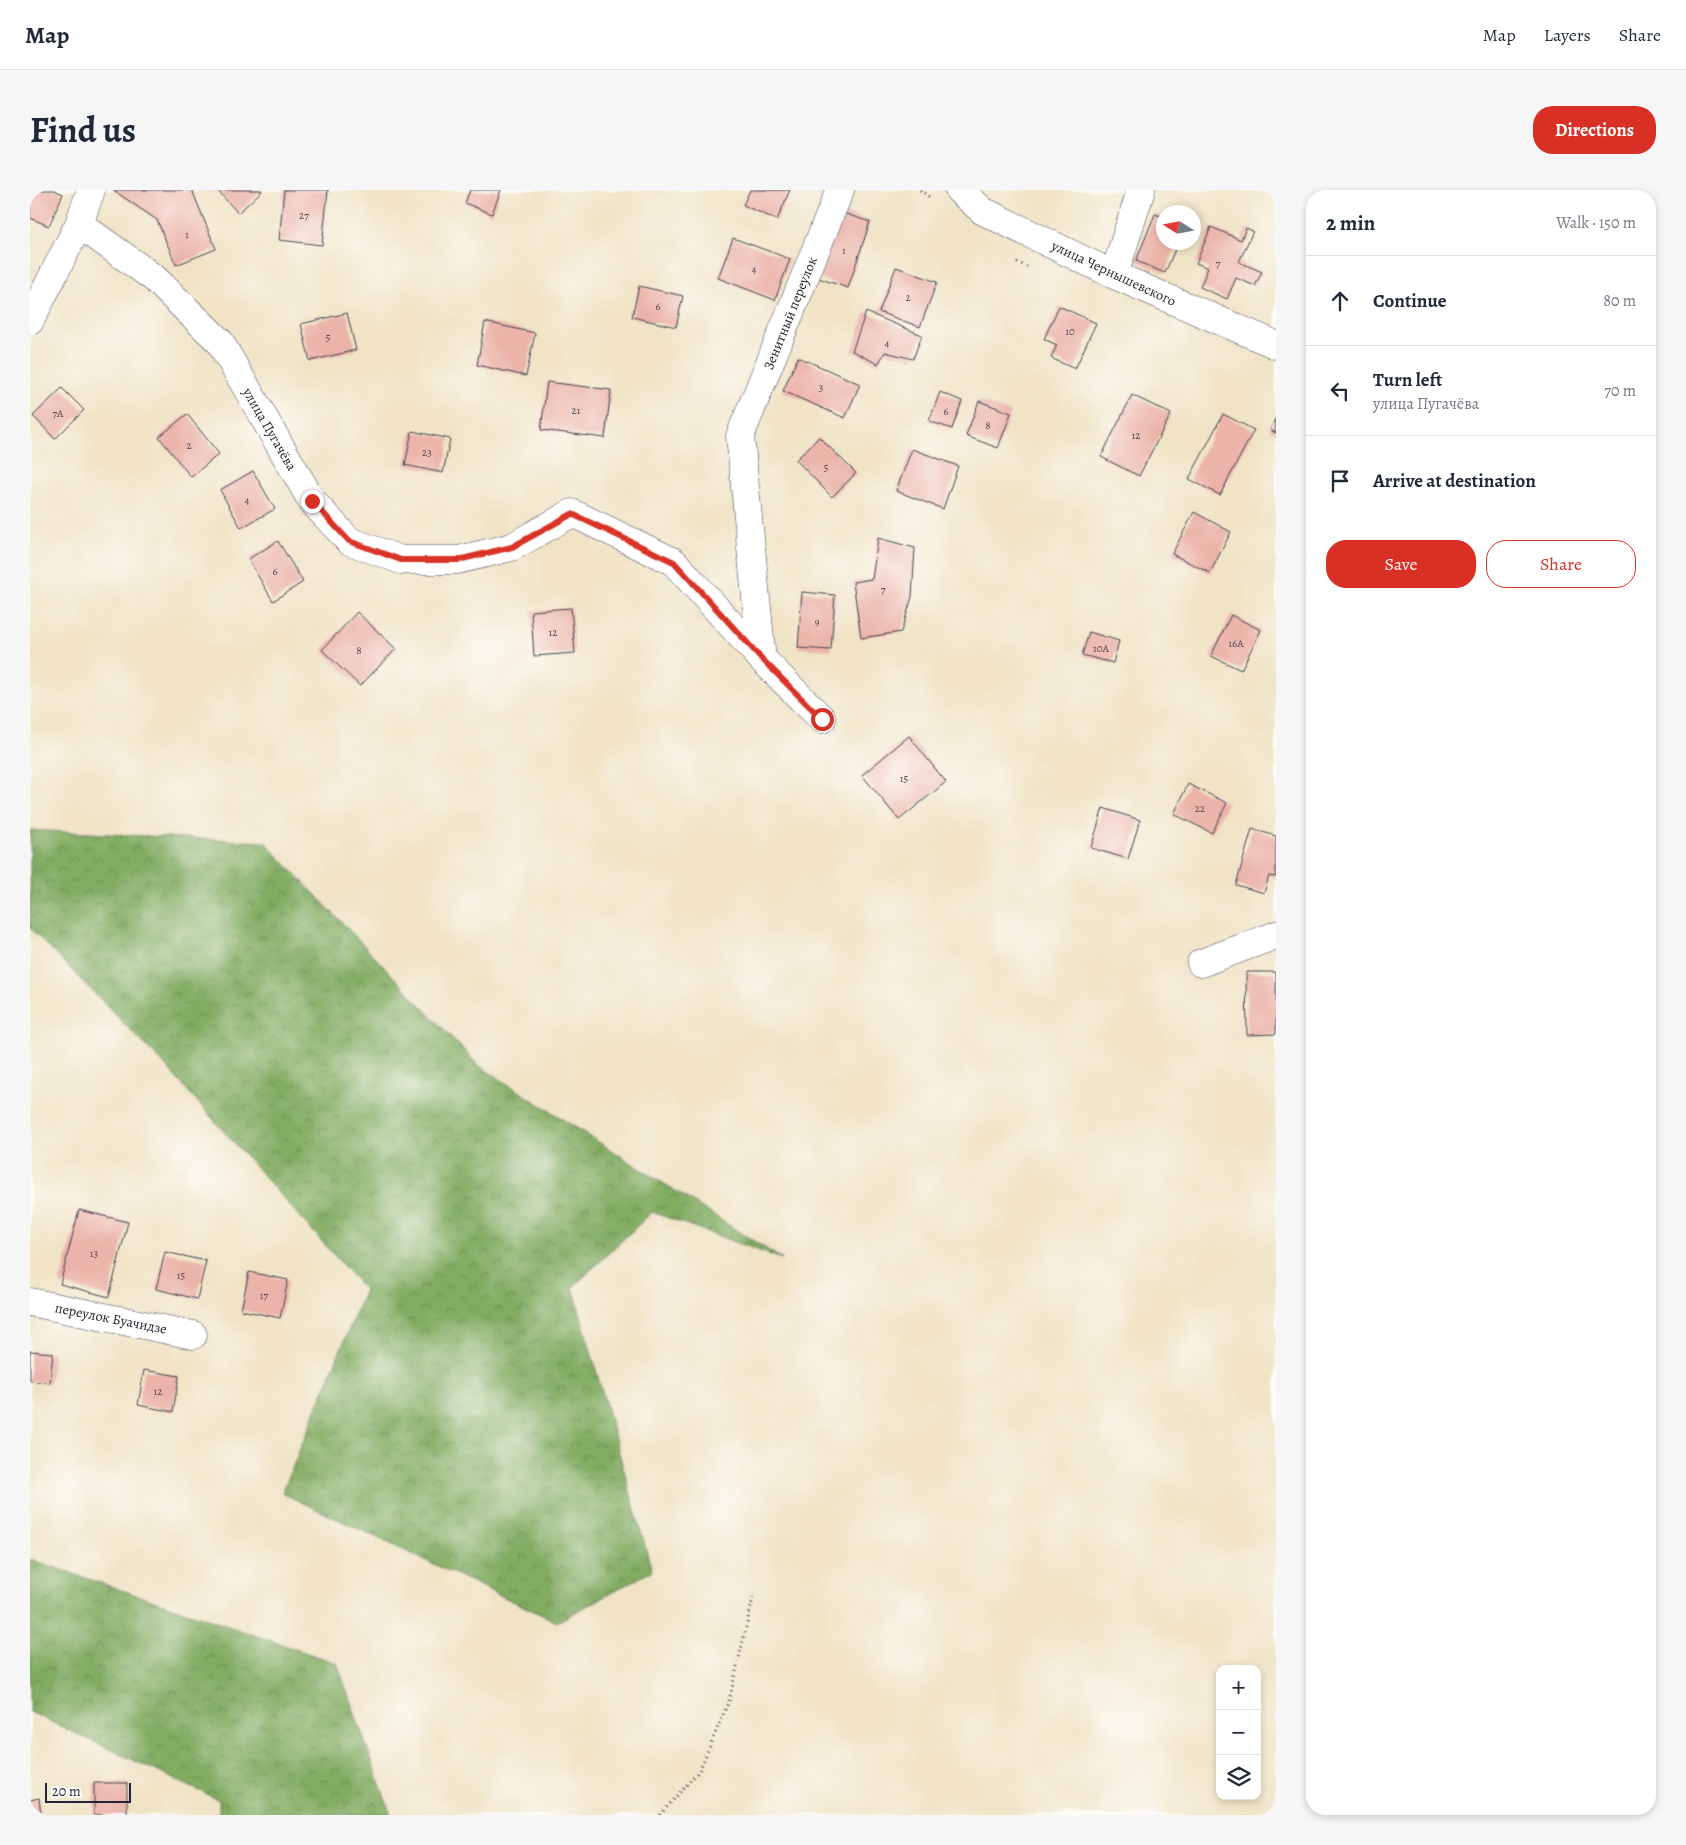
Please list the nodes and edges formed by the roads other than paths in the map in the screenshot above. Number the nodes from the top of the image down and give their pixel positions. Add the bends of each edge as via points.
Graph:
1 (91, 190) edge
2 (840, 190) edge
3 (959, 190) edge
4 (1141, 190) edge
5 (79, 224) junction
6 (1114, 275) junction
7 (30, 321) edge
8 (1276, 345) edge
9 (762, 659) junction
10 (822, 719) dead end
11 (1276, 935) edge
12 (1201, 963) dead end
13 (30, 1302) edge
14 (193, 1335) dead end

1 - 5 street
2 - 9 street, Зенитный переулок via 740,436
3 - 6 street, улица Чернышевского via 983,210
4 - 6 street
5 - 7 street
5 - 9 street, улица Пугачёва via 154,278 220,342 312,501 349,541 401,560 458,560 512,547 572,514 674,562
6 - 8 street, улица Чернышевского
9 - 10 street
11 - 12 street
13 - 14 street, переулок Буачидзе

